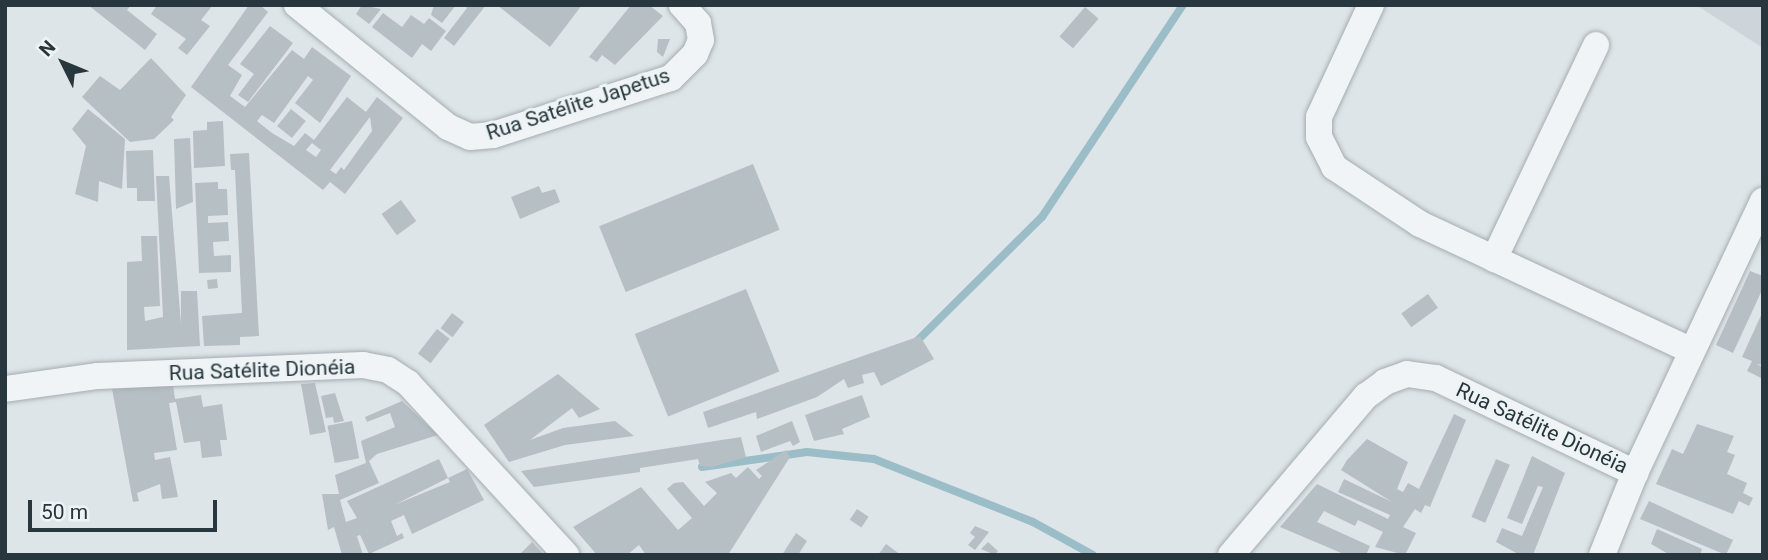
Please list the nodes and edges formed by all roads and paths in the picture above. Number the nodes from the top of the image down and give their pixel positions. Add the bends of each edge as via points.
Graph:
1 (297, 5) edge
2 (1371, 5) edge
3 (690, 14) edge
4 (1595, 45) dead end
5 (1759, 216) edge
6 (1494, 259) junction
7 (1690, 350) junction
8 (5, 389) edge
9 (1634, 473) junction
10 (566, 555) edge
11 (1231, 555) edge
12 (1602, 555) edge

1 - 3 street, Rua Satélite Japetus via 448,127 470,137 493,135 671,78 695,54 701,40
2 - 6 street via 1320,117 1325,152 1334,167 1380,201
4 - 6 street
5 - 7 street, Rua Satélite Dionéia
6 - 7 street
7 - 9 street, Rua Satélite Dionéia
8 - 10 street, Rua Satélite Dionéia via 98,376 363,365 388,370 408,383
9 - 11 street, Rua Satélite Dionéia via 1436,378 1407,374 1366,396
9 - 12 street

